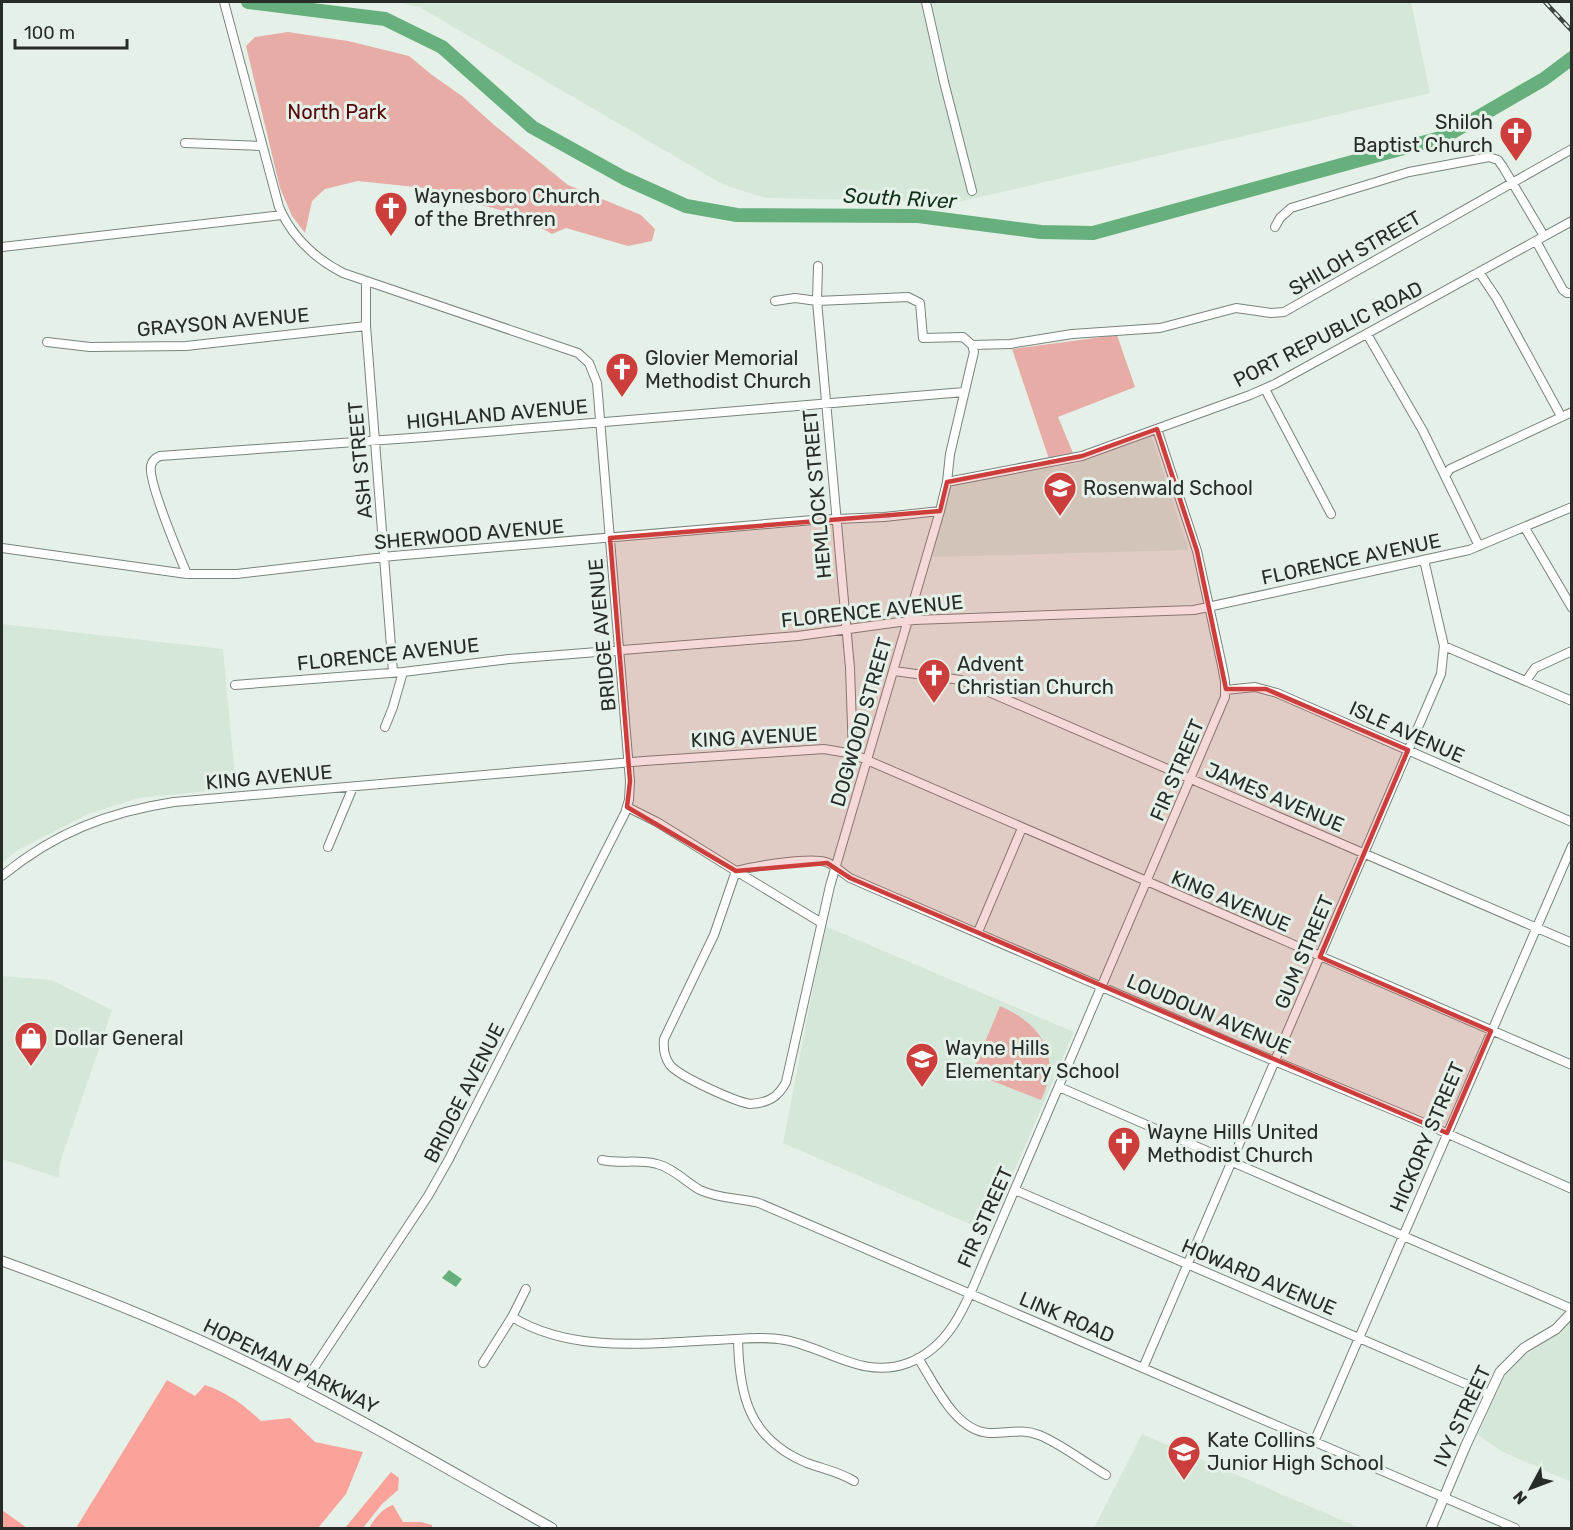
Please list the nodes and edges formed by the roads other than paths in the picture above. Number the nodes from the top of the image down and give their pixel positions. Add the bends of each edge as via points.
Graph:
1 (224, 2) edge
2 (926, 2) edge
3 (185, 143) dead end
4 (262, 146) junction
5 (1572, 149) edge
6 (1513, 183) junction
7 (972, 191) dead end
8 (282, 215) junction
9 (1572, 221) edge
10 (1275, 226) dead end
11 (1540, 238) junction
12 (2, 247) edge
13 (818, 266) dead end
14 (1479, 272) junction
15 (366, 281) junction
16 (1572, 293) edge
17 (776, 300) dead end
18 (817, 301) junction
19 (366, 326) junction
20 (1367, 334) junction
21 (47, 342) dead end
22 (972, 345) junction
23 (1265, 389) junction
24 (964, 392) junction
25 (826, 404) junction
26 (1572, 412) edge
27 (1561, 416) junction
28 (601, 422) junction
29 (1157, 429) junction
30 (375, 440) junction
31 (1445, 476) junction
32 (947, 482) junction
33 (1572, 507) edge
34 (940, 511) junction
35 (1331, 514) dead end
36 (836, 519) junction
37 (1525, 528) junction
38 (610, 538) junction
39 (1479, 546) junction
40 (2, 548) edge
41 (384, 558) junction
42 (1424, 560) junction
43 (187, 574) junction
44 (1209, 607) junction
45 (1572, 608) edge
46 (908, 622) junction
47 (846, 630) junction
48 (1444, 646) junction
49 (620, 650) junction
50 (1572, 651) edge
51 (894, 671) junction
52 (393, 672) junction
53 (403, 672) junction
54 (1526, 681) junction
55 (235, 685) dead end
56 (1225, 690) junction
57 (1572, 701) edge
58 (385, 727) dead end
59 (1408, 750) junction
60 (852, 754) junction
61 (866, 760) junction
62 (629, 762) junction
63 (1191, 778) junction
64 (353, 787) junction
65 (627, 807) junction
66 (1572, 822) edge
67 (1022, 828) junction
68 (1572, 846) edge
69 (328, 847) dead end
70 (1365, 854) junction
71 (835, 868) junction
72 (736, 871) junction
73 (2, 876) edge
74 (1146, 882) junction
75 (820, 922) junction
76 (1537, 928) junction
77 (978, 932) junction
78 (1572, 943) edge
79 (1320, 957) junction
80 (1102, 986) junction
81 (1491, 1031) junction
82 (1275, 1060) junction
83 (1572, 1065) edge
84 (1059, 1087) junction
85 (1447, 1133) junction
86 (602, 1160) dead end
87 (1232, 1162) junction
88 (1572, 1189) edge
89 (1015, 1190) junction
90 (1403, 1236) junction
91 (2, 1261) edge
92 (1187, 1264) junction
93 (526, 1289) dead end
94 (970, 1293) junction
95 (1572, 1311) edge
96 (512, 1317) junction
97 (1359, 1338) junction
98 (738, 1339) junction
99 (918, 1359) junction
100 (483, 1363) dead end
101 (1143, 1368) junction
102 (300, 1389) junction
103 (1489, 1394) junction
104 (1314, 1442) junction
105 (1106, 1475) dead end
106 (854, 1481) dead end
107 (1444, 1497) junction
108 (552, 1528) edge
109 (1431, 1528) edge
110 (1515, 1528) edge

1 - 4 street, BRIDGE AVENUE
2 - 7 street
3 - 4 street
4 - 8 street, BRIDGE AVENUE
5 - 6 street, SHILOH STREET
6 - 10 street via 1498,160 1471,159 1409,172 1292,208
6 - 11 street
6 - 22 street, SHILOH STREET via 1284,312 1236,308 1160,328
8 - 12 street
8 - 15 street, BRIDGE AVENUE via 318,258
9 - 11 street, PORT REPUBLIC ROAD
11 - 14 street, PORT REPUBLIC ROAD
11 - 16 street via 1563,290
13 - 18 street, HEMLOCK STREET
14 - 20 street, PORT REPUBLIC ROAD
14 - 27 street
15 - 19 street, ASH STREET
15 - 28 street, BRIDGE AVENUE via 578,353 596,375
17 - 18 street
18 - 22 street, SHILOH STREET via 900,296 914,299 920,303 922,338 963,337
18 - 25 street, HEMLOCK STREET
19 - 21 street, GRAYSON AVENUE via 186,346 90,347
19 - 30 street, ASH STREET
20 - 23 street, PORT REPUBLIC ROAD
20 - 31 street
22 - 24 street via 974,352
23 - 29 street, PORT REPUBLIC ROAD
23 - 35 street
24 - 25 street, HIGHLAND AVENUE
24 - 32 street, DOGWOOD STREET
25 - 28 street, HIGHLAND AVENUE
25 - 36 street, HEMLOCK STREET
26 - 27 street
27 - 31 street via 1450,469
28 - 30 street, HIGHLAND AVENUE
28 - 38 street, BRIDGE AVENUE
29 - 32 street, PORT REPUBLIC ROAD via 1082,456
29 - 44 street via 1196,545
30 - 41 street, ASH STREET
30 - 43 street, HIGHLAND AVENUE via 156,458 151,467 154,485
31 - 39 street
32 - 34 street, DOGWOOD STREET
33 - 37 street, FLORENCE AVENUE
34 - 36 street, SHERWOOD AVENUE
34 - 46 street, DOGWOOD STREET
36 - 38 street, SHERWOOD AVENUE
36 - 47 street, HEMLOCK STREET
37 - 39 street, FLORENCE AVENUE
37 - 45 street
38 - 41 street, SHERWOOD AVENUE
38 - 49 street, BRIDGE AVENUE
39 - 42 street, FLORENCE AVENUE
40 - 43 street, SHERWOOD AVENUE
41 - 43 street, SHERWOOD AVENUE via 237,574
41 - 52 street, ASH STREET
42 - 44 street, FLORENCE AVENUE
42 - 48 street
44 - 46 street, FLORENCE AVENUE via 1181,612
44 - 56 street
46 - 47 street, FLORENCE AVENUE
46 - 51 street, DOGWOOD STREET
47 - 49 street, FLORENCE AVENUE
47 - 60 street, HEMLOCK STREET
48 - 54 street
48 - 59 street, GUM STREET via 1441,674
49 - 53 street, FLORENCE AVENUE via 509,658
49 - 62 street, BRIDGE AVENUE
50 - 54 street via 1535,668
51 - 61 street, DOGWOOD STREET
51 - 63 street, JAMES AVENUE via 961,680
52 - 53 street, FLORENCE AVENUE
52 - 55 street, FLORENCE AVENUE
53 - 58 street
54 - 57 street
56 - 59 street, ISLE AVENUE via 1266,689
56 - 63 street, FIR STREET via 1222,707
59 - 66 street, ISLE AVENUE
59 - 70 street, GUM STREET
60 - 61 street, KING AVENUE
60 - 62 street, KING AVENUE via 816,748
61 - 67 street, KING AVENUE
61 - 71 street, DOGWOOD STREET
62 - 64 street, KING AVENUE
62 - 65 street, BRIDGE AVENUE
63 - 70 street, JAMES AVENUE
63 - 74 street, FIR STREET
64 - 69 street
64 - 73 street, KING AVENUE via 174,802 132,810 74,829 34,851
65 - 72 street
65 - 102 street, BRIDGE AVENUE via 445,1166
67 - 74 street, KING AVENUE
67 - 77 street
68 - 76 street, HICKORY STREET
70 - 76 street, JAMES AVENUE
70 - 79 street, GUM STREET
71 - 72 street, LOUDOUN AVENUE via 816,861
71 - 75 street, DOGWOOD STREET
71 - 77 street, LOUDOUN AVENUE
72 - 75 street
72 - 75 street, DOGWOOD STREET via 714,935 664,1039 664,1054 677,1072 744,1102 759,1104 777,1096 786,1082
74 - 79 street, KING AVENUE
74 - 80 street, FIR STREET
76 - 78 street, JAMES AVENUE
76 - 81 street, HICKORY STREET
77 - 80 street, LOUDOUN AVENUE
79 - 81 street, KING AVENUE
79 - 82 street, GUM STREET
80 - 82 street, LOUDOUN AVENUE
80 - 84 street, FIR STREET
81 - 83 street, KING AVENUE
81 - 85 street, HICKORY STREET
82 - 85 street, LOUDOUN AVENUE
82 - 87 street, GUM STREET
84 - 87 street
84 - 89 street, FIR STREET
85 - 88 street, LOUDOUN AVENUE
85 - 90 street, HICKORY STREET
86 - 94 street, LINK ROAD via 664,1166 712,1195 759,1203
87 - 90 street
87 - 92 street, GUM STREET
89 - 92 street, HOWARD AVENUE
89 - 94 street, FIR STREET
90 - 95 street
90 - 97 street, HICKORY STREET
91 - 102 main road, HOPEMAN PARKWAY via 144,1316
92 - 97 street, HOWARD AVENUE
92 - 101 street, GUM STREET
93 - 96 street
94 - 99 street, FIR STREET via 945,1338
94 - 101 street, LINK ROAD
95 - 103 main road, IVY STREET via 1556,1329 1513,1356
96 - 98 street, FIR STREET via 549,1334 583,1341
96 - 100 street
97 - 103 street, HOWARD AVENUE
97 - 104 street, HICKORY STREET
98 - 99 street, FIR STREET via 787,1340 869,1368 897,1366
98 - 106 street via 743,1394 762,1431 797,1458
99 - 105 street via 965,1425 990,1433 1013,1430 1037,1434
101 - 104 street, LINK ROAD
102 - 108 main road, HOPEMAN PARKWAY
103 - 107 main road, IVY STREET
104 - 107 street, LINK ROAD
107 - 109 main road, IVY STREET
107 - 110 street, LINK ROAD

